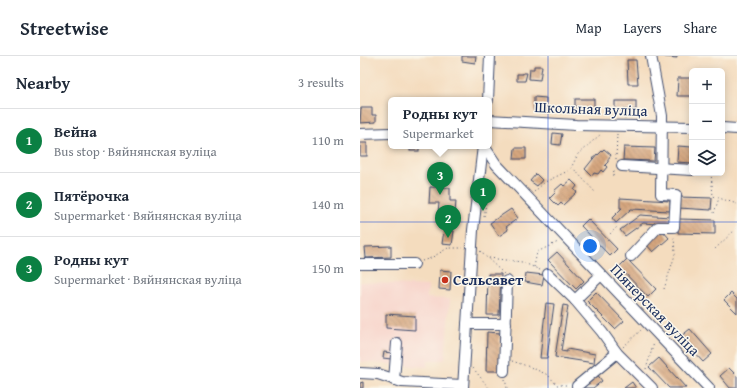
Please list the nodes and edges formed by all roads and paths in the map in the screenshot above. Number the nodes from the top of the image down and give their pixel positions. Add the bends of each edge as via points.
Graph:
1 (490, 56) edge
2 (651, 56) edge
3 (488, 97) edge
4 (492, 120) edge
5 (613, 126) junction
6 (663, 126) junction
7 (689, 127) edge
8 (725, 128) edge
9 (737, 129) edge
10 (388, 133) edge
11 (360, 134) edge
12 (484, 149) edge
13 (486, 149) edge
14 (496, 164) junction
15 (572, 167) junction
16 (617, 167) junction
17 (661, 168) junction
18 (480, 170) junction
19 (689, 170) edge
20 (613, 176) dead end
21 (711, 176) edge
22 (595, 192) dead end
23 (528, 198) junction
24 (719, 198) junction
25 (737, 204) edge
26 (714, 213) dead end
27 (618, 226) dead end
28 (674, 227) junction
29 (737, 228) edge
30 (610, 234) dead end
31 (566, 238) junction
32 (472, 248) junction
33 (714, 249) dead end
34 (631, 256) dead end
35 (488, 258) junction
36 (360, 264) edge
37 (414, 264) joint
38 (534, 267) junction
39 (548, 274) joint
40 (601, 275) junction
41 (507, 281) joint
42 (664, 289) dead end
43 (575, 300) junction
44 (466, 324) junction
45 (506, 324) junction
46 (647, 324) junction
47 (656, 333) junction
48 (397, 343) dead end
49 (617, 353) junction
50 (464, 358) junction
51 (504, 358) junction
52 (504, 371) dead end
53 (360, 373) edge
54 (643, 379) junction
55 (394, 380) junction
56 (463, 386) edge
57 (577, 386) joint
58 (705, 386) edge
59 (489, 388) edge
60 (652, 388) edge

1 - 3 street
2 - 6 street
4 - 5 street, Школьная вуліца
5 - 6 street, Школьная вуліца
5 - 15 path via 578,154
5 - 16 path
6 - 7 street, Школьная вуліца
6 - 17 street
8 - 9 street
10 - 11 street
12 - 18 street
13 - 14 street, Піянерская вуліца
14 - 18 street via 488,162
14 - 23 street, Піянерская вуліца
15 - 22 path
15 - 23 path via 545,182
16 - 17 street
16 - 20 path
17 - 19 street
17 - 28 street via 660,194 676,196
18 - 32 street
21 - 24 path via 712,196
23 - 31 street, Піянерская вуліца
24 - 25 path
24 - 26 path
27 - 30 path
28 - 34 street via 658,227
28 - 42 path via 675,256
29 - 33 path
31 - 38 path via 537,252
31 - 40 street, Піянерская вуліца
32 - 35 path via 481,251
32 - 37 path via 448,248
32 - 44 street
35 - 38 path via 522,262
35 - 41 path via 504,274
36 - 37 street
38 - 39 path
39 - 43 street
40 - 43 street
40 - 46 street, Піянерская вуліца
41 - 45 street
43 - 49 street
44 - 45 street
44 - 50 street
45 - 51 street
46 - 47 street, Піянерская вуліца
46 - 49 path
47 - 54 path
47 - 58 street, Піянерская вуліца
48 - 55 street
49 - 54 street
49 - 57 street
50 - 56 street
50 - 59 path
51 - 52 street
51 - 57 path via 548,375 557,385
53 - 55 street via 378,374
54 - 60 street
55 - 56 street

